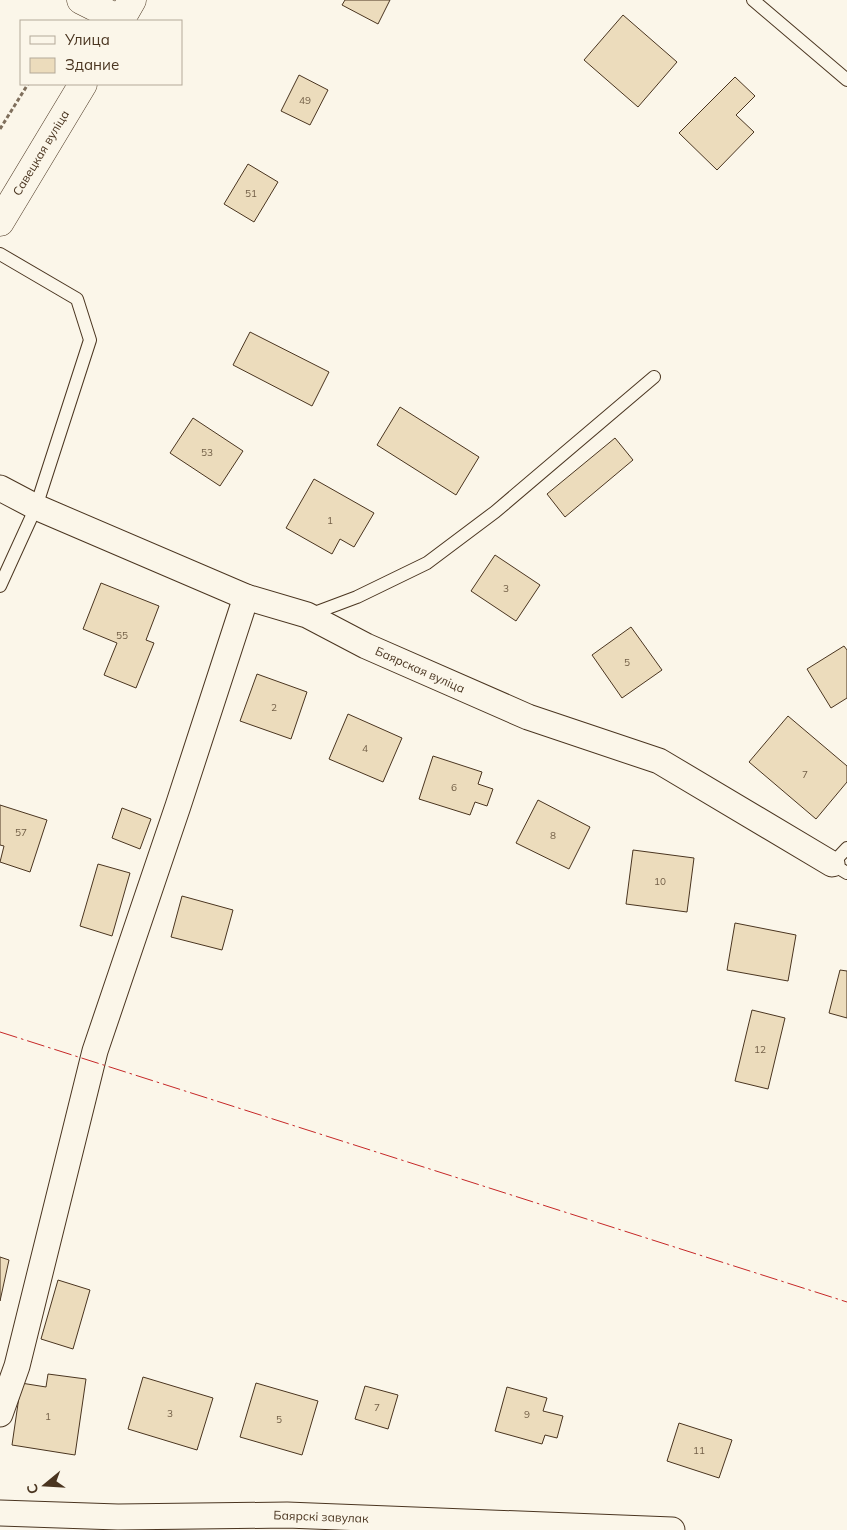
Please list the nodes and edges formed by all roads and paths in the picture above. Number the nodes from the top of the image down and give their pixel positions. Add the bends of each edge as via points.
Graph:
1 (81, 0) edge
2 (754, 0) edge
3 (124, 14) edge
4 (847, 80) edge
5 (27, 85) edge
6 (81, 85) edge
7 (0, 129) edge
8 (0, 222) edge
9 (0, 254) edge
10 (654, 377) dead end
11 (0, 488) edge
12 (36, 507) junction
13 (0, 586) edge
14 (246, 597) junction
15 (307, 615) junction
16 (842, 862) edge
17 (0, 1414) edge
18 (0, 1513) edge
19 (672, 1530) edge

1 - 3 main road
2 - 4 lane
5 - 7 path
6 - 8 main road, Савецкая вуліца
9 - 12 lane via 77,299 90,340
10 - 15 lane via 495,512 426,563 357,597
11 - 12 street, Баярская вуліца
12 - 13 lane
12 - 14 street, Баярская вуліца
14 - 15 street, Баярская вуліца
14 - 17 street via 95,1051 17,1366
15 - 16 street, Баярская вуліца via 366,646 528,717 658,761
18 - 19 street, Баярскі завулак via 118,1517 287,1515

